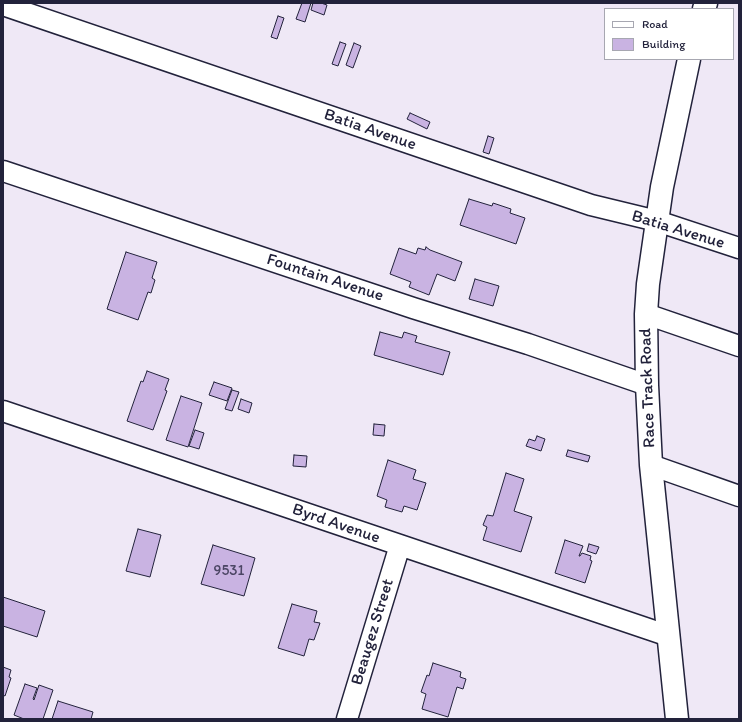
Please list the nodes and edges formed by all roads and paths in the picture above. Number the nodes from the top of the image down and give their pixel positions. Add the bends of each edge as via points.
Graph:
1 (3, 5) edge
2 (689, 60) edge
3 (3, 171) edge
4 (657, 221) junction
5 (739, 248) edge
6 (646, 314) junction
7 (739, 346) edge
8 (647, 385) junction
9 (3, 411) edge
10 (651, 465) junction
11 (739, 496) edge
12 (400, 545) junction
13 (669, 636) junction
14 (347, 719) edge
15 (677, 719) edge

1 - 4 street, Batia Avenue via 591,205
2 - 4 street, Race Track Road
3 - 8 street, Fountain Avenue
4 - 5 street, Batia Avenue
4 - 6 street, Race Track Road
6 - 7 street
6 - 8 street, Race Track Road
8 - 10 street, Race Track Road
9 - 12 street, Byrd Avenue
10 - 11 street
10 - 13 street, Race Track Road
12 - 13 street, Byrd Avenue
12 - 14 street, Beaugez Street
13 - 15 street, Race Track Road

